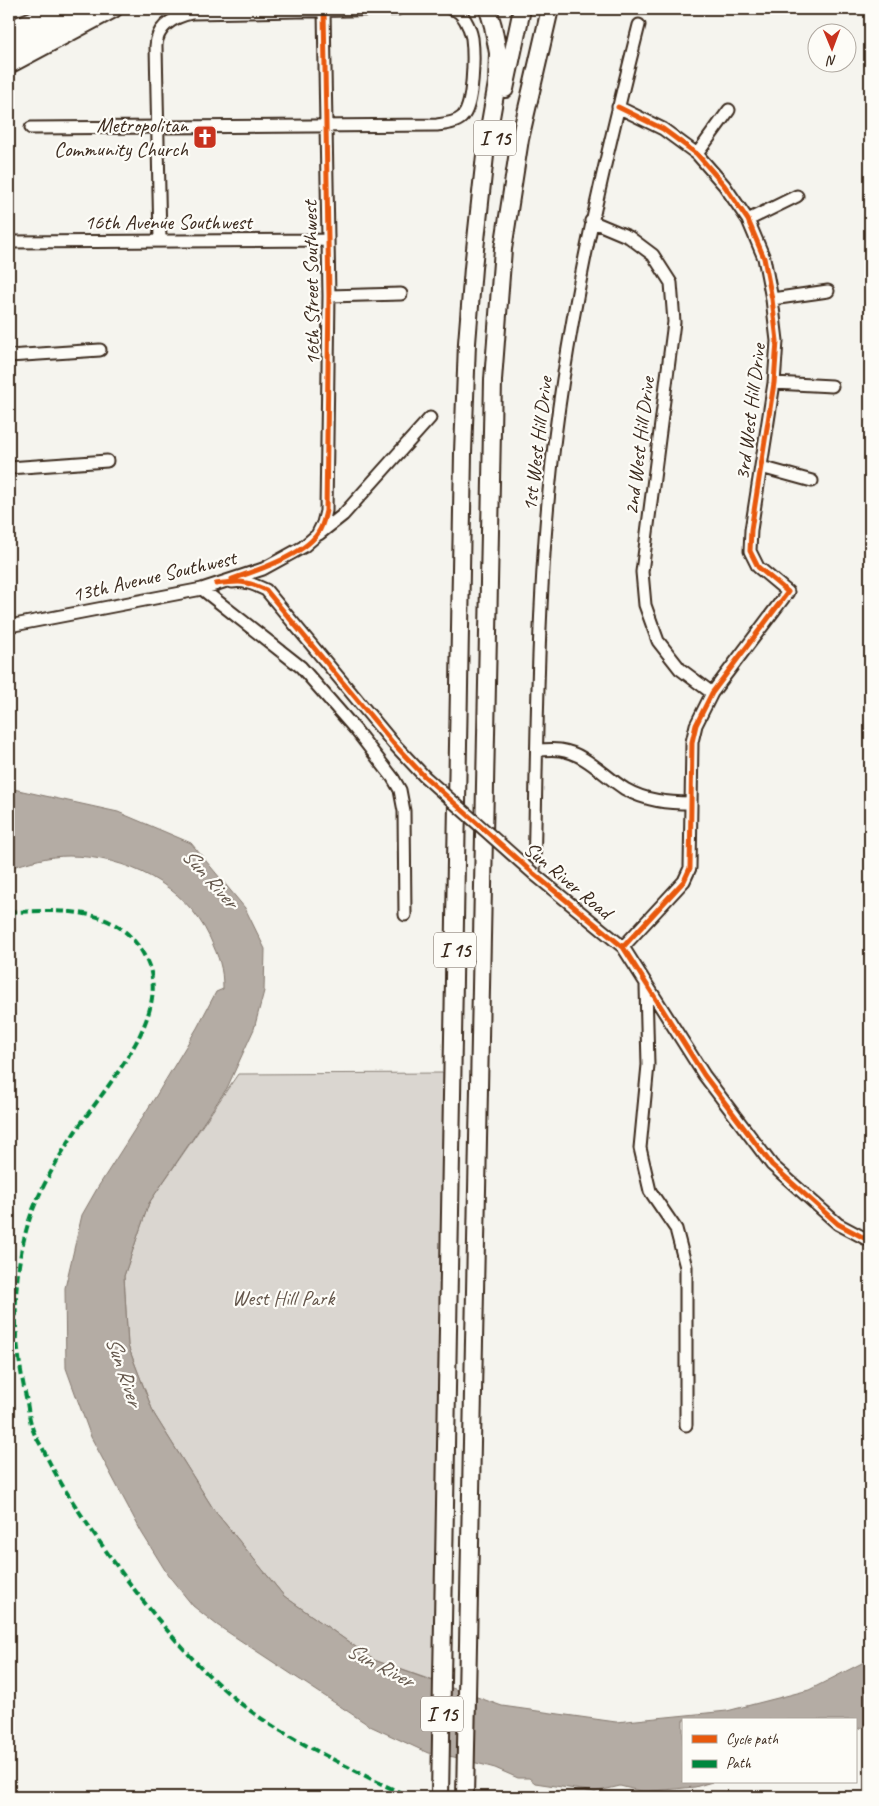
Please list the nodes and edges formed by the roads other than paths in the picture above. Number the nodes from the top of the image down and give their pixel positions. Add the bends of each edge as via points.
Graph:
1 (61, 9) edge
2 (83, 9) edge
3 (114, 9) edge
4 (397, 9) edge
5 (451, 9) edge
6 (488, 9) edge
7 (522, 9) edge
8 (550, 9) edge
9 (324, 11) junction
10 (639, 25) dead end
11 (13, 45) edge
12 (618, 107) junction
13 (729, 110) dead end
14 (325, 127) junction
15 (31, 128) dead end
16 (158, 128) junction
17 (698, 154) junction
18 (797, 196) dead end
19 (748, 220) junction
20 (591, 221) junction
21 (327, 240) junction
22 (160, 241) junction
23 (9, 242) edge
24 (473, 268) junction
25 (828, 291) dead end
26 (402, 294) dead end
27 (329, 296) junction
28 (772, 299) junction
29 (100, 350) dead end
30 (9, 356) edge
31 (774, 383) junction
32 (832, 386) dead end
33 (430, 418) dead end
34 (108, 461) dead end
35 (761, 467) junction
36 (9, 468) edge
37 (812, 481) dead end
38 (317, 534) junction
39 (303, 547) joint
40 (216, 584) junction
41 (202, 588) junction
42 (9, 626) edge
43 (712, 693) junction
44 (536, 750) junction
45 (691, 803) junction
46 (534, 874) junction
47 (405, 915) dead end
48 (623, 948) junction
49 (646, 984) junction
50 (870, 1241) edge
51 (686, 1425) dead end
52 (440, 1797) edge
53 (465, 1797) edge

1 - 11 highway
2 - 11 highway
3 - 11 highway
4 - 9 street
5 - 14 street via 464,18 472,37 469,104 463,117 437,125
6 - 24 highway via 498,53 497,83 486,146
7 - 24 highway, I 15 via 495,136
8 - 53 highway, I 15 via 520,139 503,249 493,380
9 - 14 street, 16th Street Southwest
9 - 16 street via 192,13 164,26 156,37
10 - 12 street, 1st West Hill Drive
12 - 17 street, 3rd West Hill Drive via 663,129
12 - 20 street, 1st West Hill Drive
13 - 17 street
14 - 16 street
14 - 21 street, 16th Street Southwest
15 - 16 street
16 - 22 street
17 - 19 street, 3rd West Hill Drive
18 - 19 street
19 - 28 street, 3rd West Hill Drive via 764,258
20 - 43 street, 2nd West Hill Drive via 629,237 653,255 671,283 674,322 642,572 645,605 658,641 680,669
20 - 44 street, 1st West Hill Drive via 564,370 549,489
21 - 22 street, 16th Avenue Southwest
21 - 27 street, 16th Street Southwest
22 - 23 street, 16th Avenue Southwest
24 - 52 highway, I 15 via 462,453
25 - 28 street
26 - 27 street
27 - 38 street, 16th Street Southwest via 326,511
28 - 31 street, 3rd West Hill Drive via 777,341
29 - 30 street
31 - 32 street, 3rd West Hill Drive
31 - 35 street, 3rd West Hill Drive
33 - 38 street via 343,515
34 - 36 street
35 - 37 street, 3rd West Hill Drive
35 - 43 street, 3rd West Hill Drive via 750,551 758,566 788,592
38 - 39 street, 16th Street Southwest
39 - 40 street, 13th Avenue Southwest via 263,569
40 - 41 street, 13th Avenue Southwest
40 - 46 street, Sun River Road, bridge via 239,581 266,590 424,776
41 - 42 street, 13th Avenue Southwest
41 - 47 street via 301,668 394,778 404,811
43 - 45 street via 696,725 692,742
44 - 45 street via 570,752 625,789 647,799
44 - 46 street, 1st West Hill Drive
45 - 48 street via 690,868 687,875
46 - 48 street, Sun River Road
48 - 49 street, Sun River Road
49 - 50 street, Sun River Road via 704,1075 772,1165 838,1224
49 - 51 street via 648,1065 640,1148 650,1191 676,1229 686,1267

